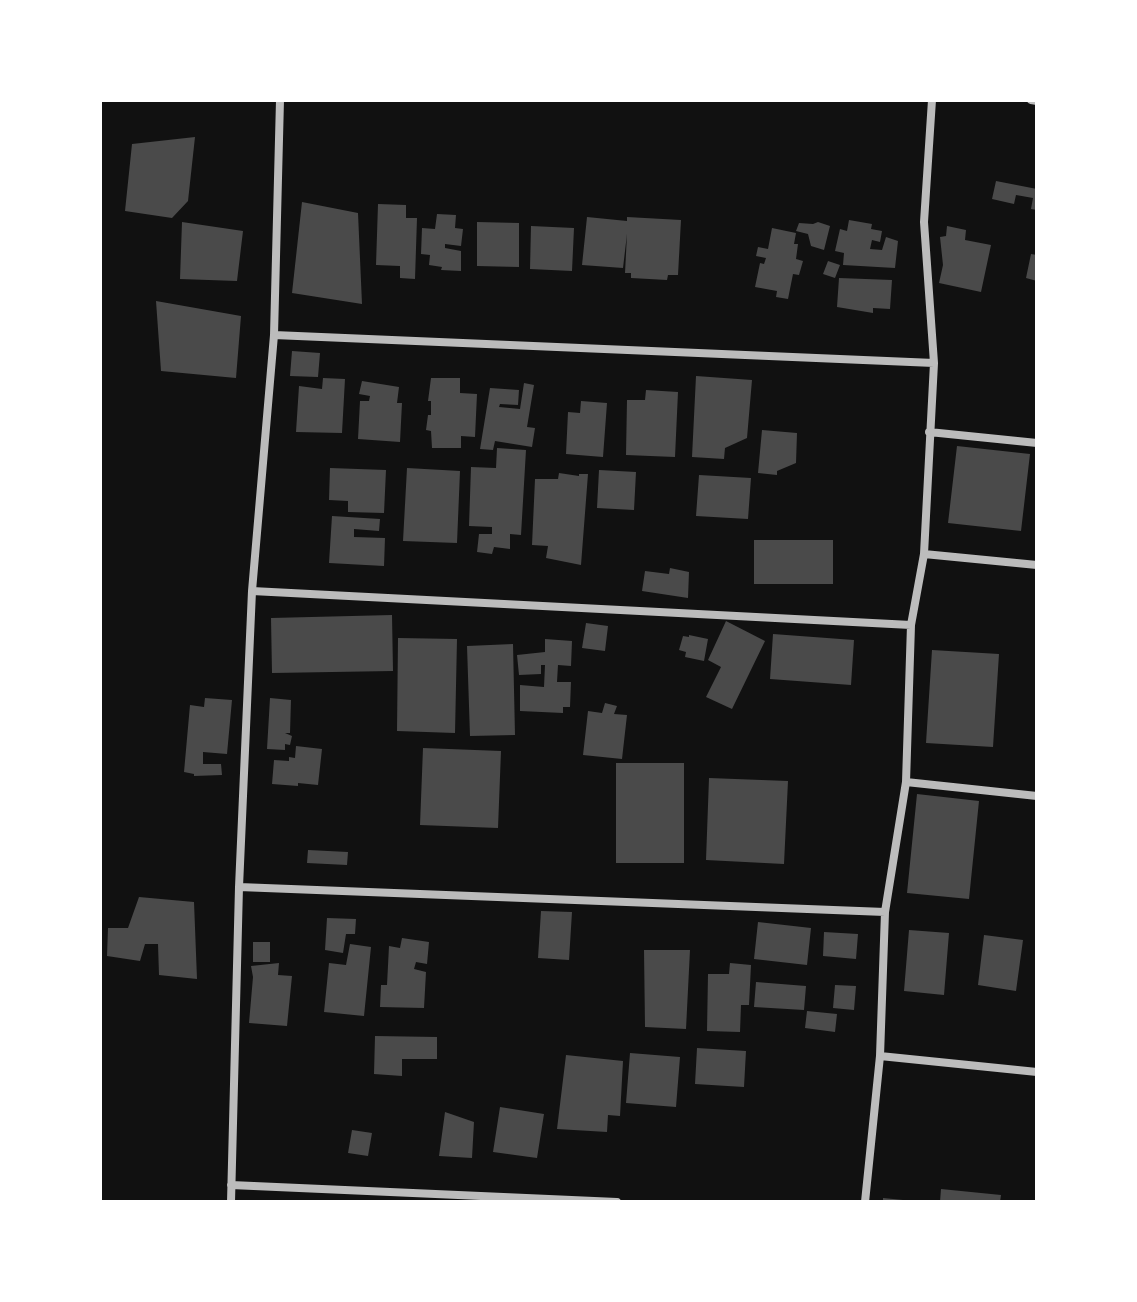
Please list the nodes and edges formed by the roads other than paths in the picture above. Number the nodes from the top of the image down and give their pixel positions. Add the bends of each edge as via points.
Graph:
1 (280, 100) edge
2 (932, 100) edge
3 (1031, 100) edge
4 (1037, 101) edge
5 (274, 335) junction
6 (934, 363) junction
7 (929, 432) junction
8 (1037, 443) edge
9 (924, 554) junction
10 (1037, 565) edge
11 (252, 591) junction
12 (911, 625) junction
13 (906, 782) junction
14 (1037, 796) edge
15 (239, 887) junction
16 (885, 912) junction
17 (880, 1056) junction
18 (1037, 1072) edge
19 (231, 1185) junction
20 (231, 1202) edge
21 (617, 1202) edge
22 (865, 1202) edge

1 - 5 street
2 - 6 street via 924,222
3 - 4 street
5 - 6 street
5 - 11 street
6 - 7 street
7 - 8 street
7 - 9 street
9 - 10 street
9 - 12 street
11 - 12 street
11 - 15 street
12 - 13 street
13 - 14 street
13 - 16 street
15 - 16 street
15 - 19 street
16 - 17 street
17 - 18 street
17 - 22 street
19 - 20 street
19 - 21 street

